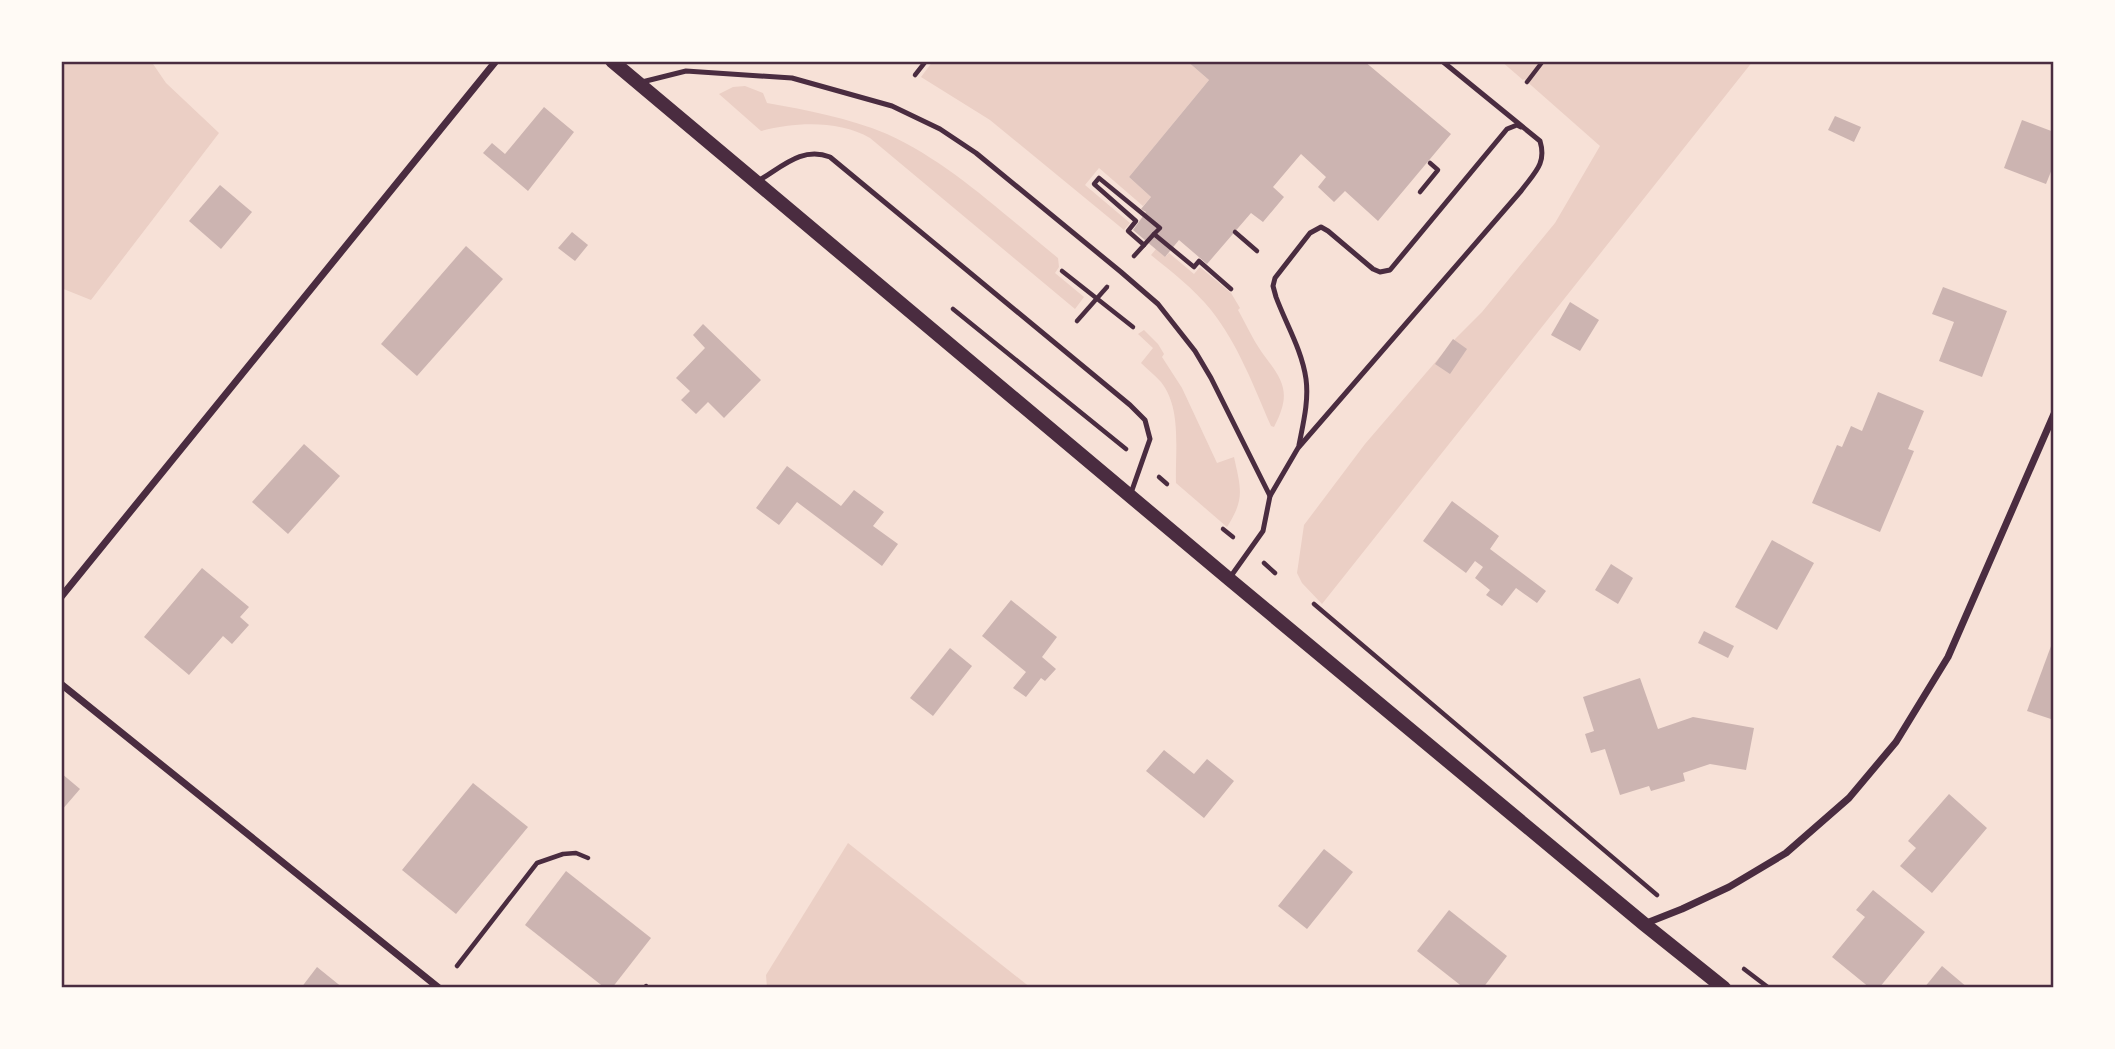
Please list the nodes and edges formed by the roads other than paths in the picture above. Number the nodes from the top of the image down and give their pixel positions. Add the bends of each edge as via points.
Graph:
1 (496, 61) edge
2 (612, 61) edge
3 (1442, 61) edge
4 (638, 83) junction
5 (1522, 127) junction
6 (756, 183) junction
7 (2054, 414) edge
8 (1298, 448) junction
9 (1130, 496) junction
10 (1270, 496) junction
11 (1229, 579) junction
12 (61, 597) edge
13 (61, 684) edge
14 (1644, 924) junction
15 (439, 988) edge
16 (1724, 988) edge

1 - 12 street
2 - 4 main road
3 - 5 lane
4 - 6 main road
4 - 10 lane via 686,71 792,78 892,106 976,153 1158,304 1211,378
5 - 8 lane via 1540,141 1542,162
5 - 8 lane via 1507,129 1390,270 1373,269 1321,227 1310,233 1275,278 1276,296 1306,381
6 - 9 main road
6 - 9 lane via 808,153 830,158 1130,405 1145,420 1150,439
7 - 14 street via 1948,657 1896,742 1849,798 1786,853 1728,887
8 - 10 lane
9 - 11 main road
10 - 11 lane via 1263,531
11 - 14 main road
13 - 15 street
14 - 16 main road

